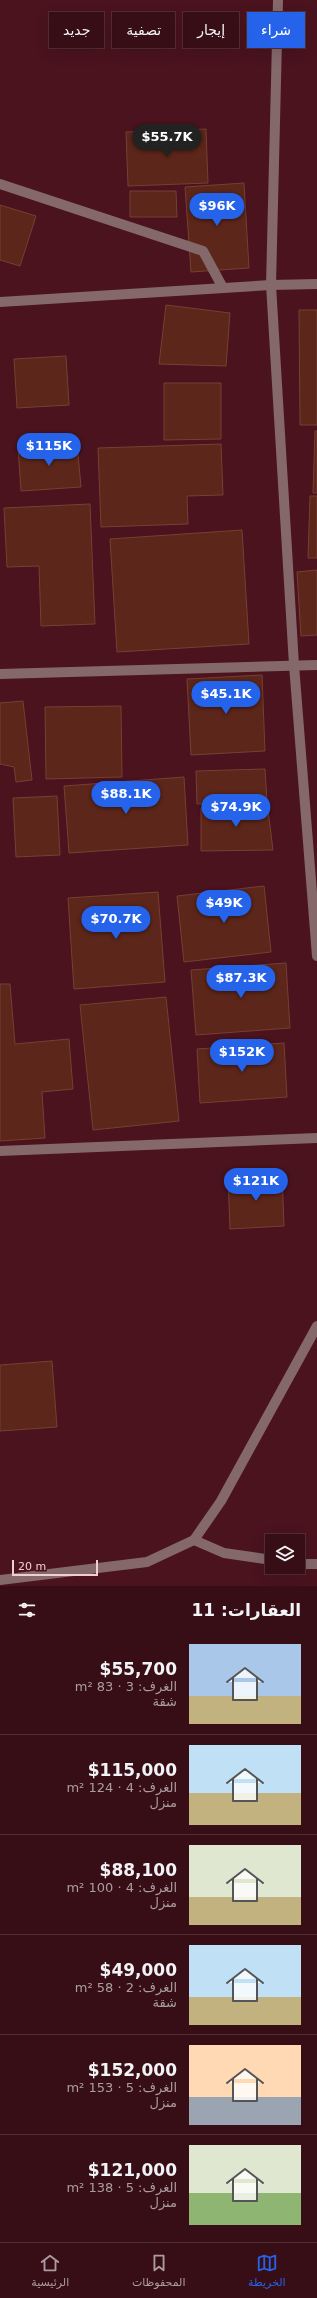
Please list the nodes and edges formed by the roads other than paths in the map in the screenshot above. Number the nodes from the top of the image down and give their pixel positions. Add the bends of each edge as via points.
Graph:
1 (278, 0) edge
2 (0, 184) edge
3 (317, 284) edge
4 (271, 285) junction
5 (223, 288) junction
6 (0, 302) edge
7 (317, 664) edge
8 (294, 665) junction
9 (0, 674) edge
10 (317, 956) edge
11 (317, 1138) edge
12 (0, 1151) edge
13 (317, 1326) edge
14 (194, 1540) junction
15 (265, 1559) edge
16 (305, 1564) edge
17 (317, 1564) edge
18 (0, 1580) edge

1 - 4 street
2 - 5 street via 203,251
3 - 4 street
4 - 5 street
4 - 8 street
5 - 6 street
7 - 8 street
8 - 9 street
8 - 10 street
11 - 12 street
13 - 14 street via 221,1501
14 - 15 street via 224,1553
14 - 18 street via 147,1562
16 - 17 street

